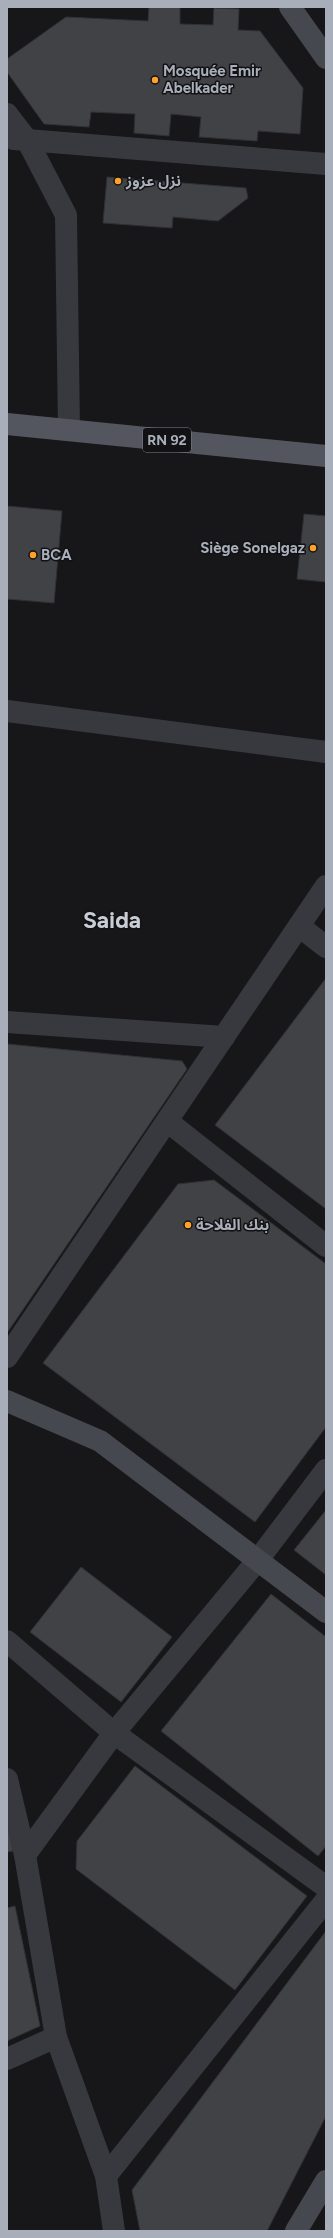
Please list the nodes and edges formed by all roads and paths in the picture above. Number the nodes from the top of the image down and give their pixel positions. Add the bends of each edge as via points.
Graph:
1 (290, 7) edge
2 (326, 58) edge
3 (7, 114) edge
4 (17, 140) edge
5 (326, 164) edge
6 (7, 424) edge
7 (69, 430) junction
8 (326, 456) edge
9 (7, 712) edge
10 (326, 752) edge
11 (326, 886) edge
12 (299, 926) junction
13 (326, 947) edge
14 (7, 1022) edge
15 (224, 1037) junction
16 (167, 1121) junction
17 (326, 1246) edge
18 (7, 1357) edge
19 (7, 1401) edge
20 (326, 1470) edge
21 (257, 1561) junction
22 (326, 1612) edge
23 (7, 1641) edge
24 (114, 1733) junction
25 (7, 1779) edge
26 (25, 1855) junction
27 (326, 1887) edge
28 (326, 1900) edge
29 (56, 2037) junction
30 (7, 2059) edge
31 (106, 2176) junction
32 (326, 2181) edge
33 (114, 2231) edge
34 (296, 2231) edge

1 - 2 street
3 - 4 street
4 - 5 street
4 - 7 street via 66,215
6 - 7 main road, RN 92
7 - 8 main road, RN 92
9 - 10 street
11 - 12 street
12 - 13 street
12 - 15 street
14 - 15 street
15 - 16 street
16 - 17 street
16 - 18 street
19 - 21 street via 100,1441
20 - 21 street
21 - 22 street
21 - 24 street
23 - 24 street
24 - 26 street
24 - 27 street
25 - 26 street
26 - 29 street
28 - 31 street
29 - 30 street
29 - 31 street
31 - 33 street
32 - 34 street

